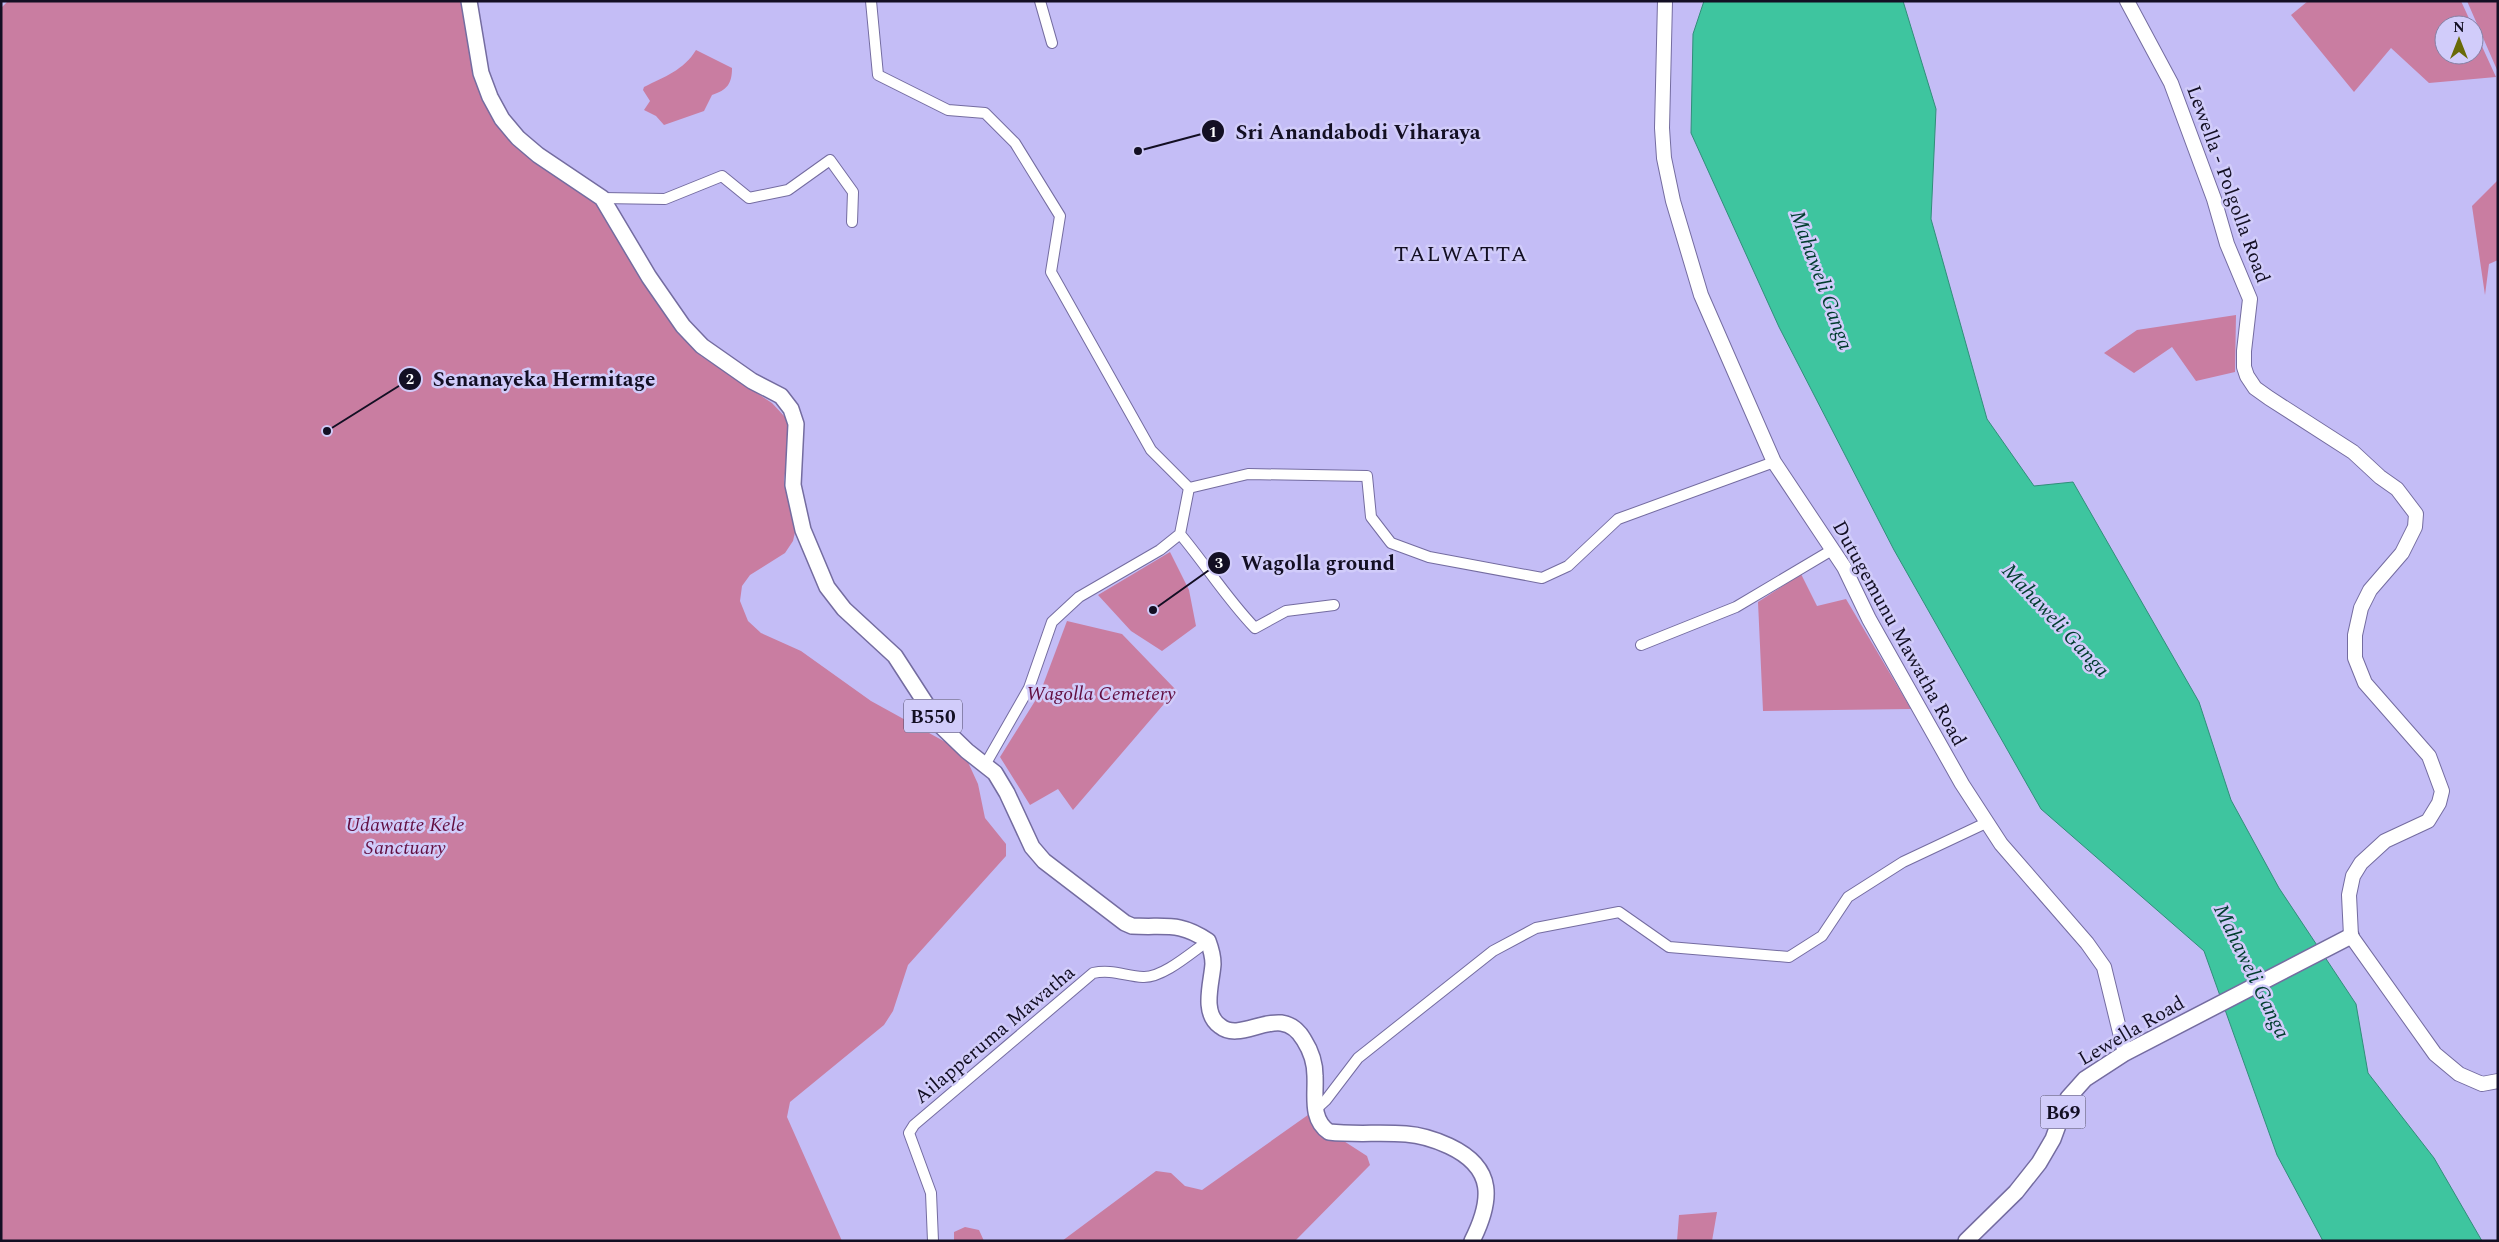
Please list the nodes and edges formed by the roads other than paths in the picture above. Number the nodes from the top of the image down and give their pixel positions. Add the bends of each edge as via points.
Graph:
1 (469, 1) edge
2 (871, 1) edge
3 (1040, 1) edge
4 (1665, 1) edge
5 (2127, 1) edge
6 (1052, 43) dead end
7 (602, 198) junction
8 (852, 222) dead end
9 (1774, 462) junction
10 (1189, 488) junction
11 (1180, 534) junction
12 (1832, 550) junction
13 (1334, 605) dead end
14 (1641, 645) dead end
15 (985, 765) junction
16 (1988, 822) junction
17 (2345, 940) junction
18 (1208, 941) junction
19 (2125, 1053) junction
20 (2498, 1081) edge
21 (1315, 1110) junction
22 (933, 1241) edge
23 (1472, 1241) edge
24 (1966, 1241) edge

1 - 7 main road, B550 via 481,73 502,119 538,155
2 - 10 street via 878,75 948,110 985,113 1015,143 1060,216 1051,272 1151,450
3 - 6 street
4 - 9 street, Dutugemunu Mawatha Road via 1662,128 1673,201 1701,295
5 - 17 street, Lewella - Polgolla Road via 2171,83 2214,199 2227,244 2250,299 2244,350 2247,376 2254,388 2353,452 2397,489 2416,514 2415,527 2402,553 2370,590 2361,608 2355,635 2355,658 2365,684 2429,756 2442,791 2428,821 2385,841 2361,863 2353,876 2348,895
7 - 8 street via 665,199 722,176 749,198 788,190 830,160 853,192
7 - 15 main road, B550 via 649,277 683,326 725,364 787,402 796,424 793,485 803,530 827,587 844,610 895,656 939,724
9 - 10 street via 1618,519 1568,566 1542,578 1429,557 1390,542 1371,517 1367,476 1248,474
9 - 12 street, Dutugemunu Mawatha Road
10 - 11 street
11 - 13 street via 1209,568 1230,601 1255,628 1286,611
11 - 15 street via 1160,550 1079,597 1052,622 1029,688
12 - 14 street via 1736,607
12 - 16 street, Dutugemunu Mawatha Road via 1941,747
15 - 18 main road, B550 via 1002,782 1024,834 1044,861 1125,923 1132,926 1179,926
16 - 19 street, Dutugemunu Mawatha Road via 2001,844 2104,967
16 - 21 street via 1903,862 1848,896 1822,936 1789,957 1669,947 1620,912 1536,928 1493,950 1358,1058
17 - 19 main road, Lewella Road / B69
17 - 20 street via 2435,1054 2458,1074 2482,1084
18 - 21 main road via 1213,963 1210,1010 1215,1021 1220,1027 1234,1030 1276,1022 1293,1028 1303,1038 1312,1057
18 - 22 street, Ailapperuma Mawatha via 1157,975 1144,977 1106,970 1093,973 914,1125 910,1133 931,1193
19 - 24 main road, Lewella Road / B69 via 2084,1079 2072,1092 2039,1164 2016,1192
21 - 23 main road via 1322,1127 1329,1132 1407,1134 1437,1141 1462,1152 1477,1164 1486,1184 1486,1205

